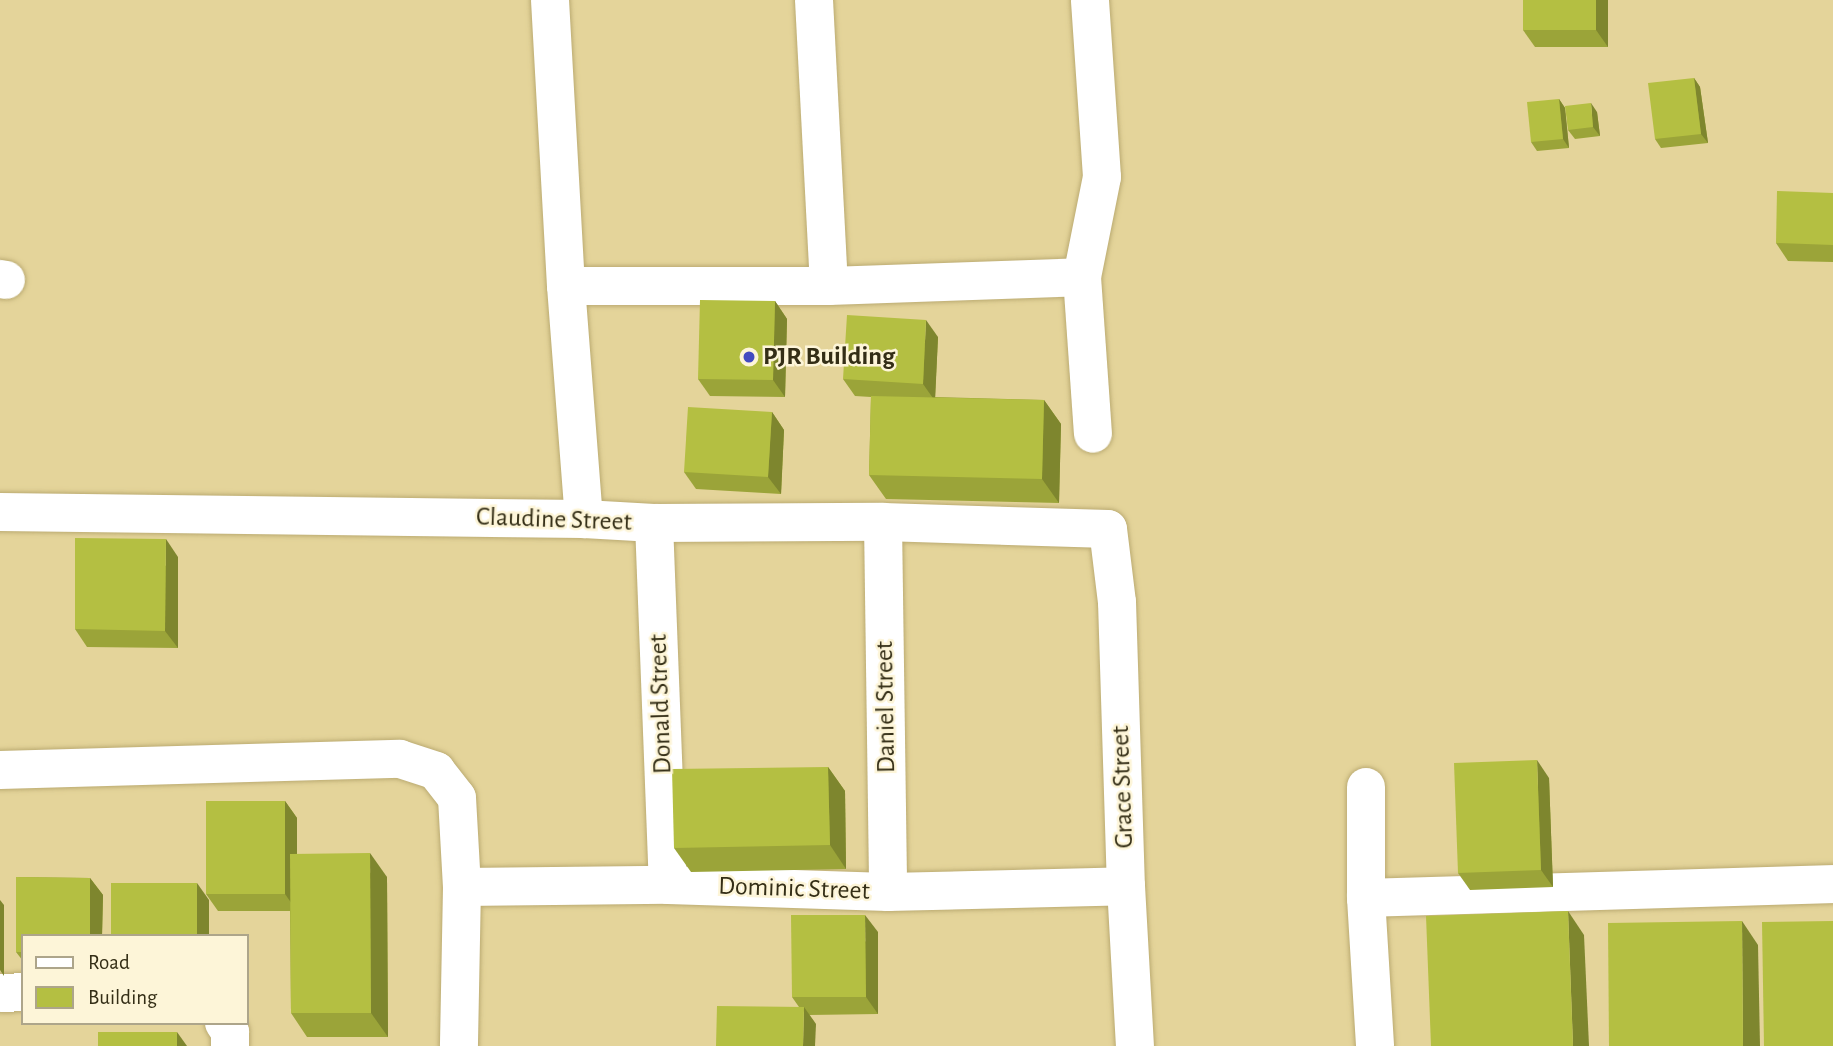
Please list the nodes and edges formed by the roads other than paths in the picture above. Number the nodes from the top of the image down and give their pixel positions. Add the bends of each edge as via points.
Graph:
1 (550, 0) edge
2 (814, 0) edge
3 (1090, 0) edge
4 (1083, 277) junction
5 (566, 286) junction
6 (830, 286) junction
7 (1093, 434) dead end
8 (0, 512) edge
9 (584, 519) junction
10 (883, 522) junction
11 (653, 523) junction
12 (1108, 529) joint
13 (0, 770) edge
14 (1366, 787) dead end
15 (1833, 884) edge
16 (668, 885) junction
17 (1126, 886) junction
18 (462, 887) junction
19 (888, 892) junction
20 (1366, 898) junction
21 (21, 992) edge
22 (0, 993) edge
23 (225, 1025) edge
24 (230, 1046) edge
25 (459, 1046) edge
26 (1135, 1046) edge
27 (1375, 1046) edge

1 - 5 street
2 - 6 street
3 - 4 street via 1102,177
4 - 6 street
4 - 7 street
5 - 6 street
5 - 9 street
8 - 9 street, Claudine Street
9 - 11 street, Claudine Street
10 - 11 street, Claudine Street
10 - 12 street, Claudine Street
10 - 19 street, Daniel Street
11 - 16 street, Donald Street
12 - 17 street, Grace Street via 1117,602
13 - 18 street via 400,759 436,771 457,798
14 - 20 street
15 - 20 street
16 - 18 street, Dominic Street
16 - 19 street, Dominic Street
17 - 19 street, Dominic Street
17 - 26 street, Grace Street
18 - 25 street
20 - 27 street
21 - 22 street
23 - 24 street

